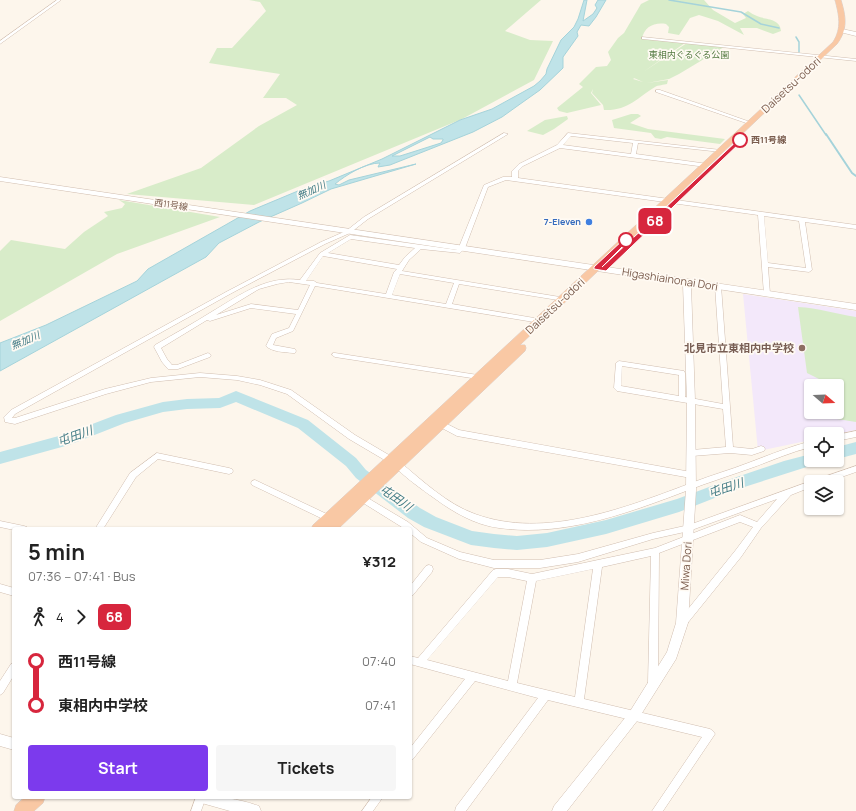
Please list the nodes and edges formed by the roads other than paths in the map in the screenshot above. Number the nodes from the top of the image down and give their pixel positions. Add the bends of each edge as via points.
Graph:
1 (59, 0) edge
2 (838, 0) edge
3 (843, 0) edge
4 (849, 32) edge
5 (643, 38) dead end
6 (0, 43) edge
7 (825, 57) junction
8 (856, 60) edge
9 (658, 91) dead end
10 (751, 123) junction
11 (506, 134) dead end
12 (636, 142) junction
13 (559, 146) junction
14 (721, 151) junction
15 (634, 156) junction
16 (706, 165) junction
17 (0, 179) edge
18 (515, 179) junction
19 (672, 200) junction
20 (761, 215) junction
21 (802, 220) junction
22 (856, 227) edge
23 (345, 231) junction
24 (418, 247) junction
25 (462, 248) junction
26 (322, 254) junction
27 (766, 265) junction
28 (600, 269) junction
29 (398, 270) junction
30 (302, 282) junction
31 (457, 282) junction
32 (687, 282) junction
33 (314, 283) junction
34 (718, 286) junction
35 (767, 294) junction
36 (246, 295) junction
37 (388, 296) junction
38 (564, 299) junction
39 (251, 306) junction
40 (448, 306) junction
41 (856, 307) edge
42 (300, 312) junction
43 (540, 321) junction
44 (198, 323) junction
45 (293, 351) dead end
46 (208, 355) dead end
47 (335, 355) dead end
48 (478, 377) junction
49 (687, 400) junction
50 (727, 407) junction
51 (441, 424) junction
52 (856, 434) edge
53 (844, 437) edge
54 (804, 447) edge
55 (761, 449) dead end
56 (730, 450) junction
57 (692, 453) junction
58 (392, 465) junction
59 (856, 469) edge
60 (229, 471) dead end
61 (691, 475) junction
62 (838, 475) edge
63 (255, 483) dead end
64 (804, 487) edge
65 (691, 488) junction
66 (789, 492) junction
67 (363, 494) junction
68 (0, 524) edge
69 (329, 524) edge
70 (758, 526) junction
71 (14, 527) edge
72 (100, 527) edge
73 (403, 527) edge
74 (689, 530) junction
75 (412, 533) edge
76 (655, 551) junction
77 (598, 564) junction
78 (429, 569) dead end
79 (532, 578) junction
80 (0, 588) edge
81 (412, 590) edge
82 (12, 591) edge
83 (682, 623) junction
84 (412, 660) edge
85 (420, 662) junction
86 (12, 669) edge
87 (473, 676) junction
88 (654, 684) junction
89 (512, 686) junction
90 (0, 690) edge
91 (546, 695) junction
92 (579, 702) junction
93 (633, 717) junction
94 (0, 740) edge
95 (12, 743) edge
96 (412, 753) edge
97 (35, 799) edge
98 (208, 799) edge
99 (212, 799) edge
100 (376, 799) edge
101 (248, 810) edge
102 (22, 811) edge
103 (196, 811) edge
104 (367, 811) edge
105 (460, 811) edge
106 (559, 811) edge
107 (657, 811) edge

1 - 6 street
2 - 4 highway
3 - 4 highway
4 - 7 highway, Daisetsu-odori
5 - 7 street
7 - 8 street
7 - 10 highway, Daisetsu-odori
7 - 19 highway, Daisetsu-odori
9 - 10 street
10 - 14 highway, Daisetsu-odori
11 - 23 street
12 - 13 street via 570,134
12 - 14 street
12 - 15 street
13 - 15 street
13 - 18 street via 521,165 516,171
14 - 16 highway, Daisetsu-odori
15 - 16 street
16 - 19 highway, Daisetsu-odori
17 - 23 street, 西11号線
18 - 19 street
18 - 25 street via 505,178 486,186
19 - 20 street
19 - 28 highway, Daisetsu-odori
20 - 21 street
20 - 27 street
21 - 22 street
21 - 27 street via 809,270
23 - 25 street, Higashiainonai Dori
23 - 58 street via 12,412 8,420 151,380 194,375 237,378 289,392
24 - 25 street via 453,252 458,252
24 - 26 street via 354,236 346,238
24 - 29 street
25 - 28 street, Higashiainonai Dori
26 - 29 street
26 - 30 street
27 - 35 street
28 - 32 street, Higashiainonai Dori
28 - 38 highway, Daisetsu-odori
28 - 51 highway, Daisetsu-odori
29 - 31 street
29 - 37 street
30 - 33 street
30 - 36 street via 276,282 257,288
31 - 38 street
31 - 40 street
32 - 34 street, Higashiainonai Dori
32 - 49 street, Miwa Dori
33 - 37 street
33 - 42 street
34 - 35 street, Higashiainonai Dori
34 - 50 street
35 - 41 street, Higashiainonai Dori
36 - 39 street via 244,302
36 - 44 street
37 - 40 street
38 - 43 highway, Daisetsu-odori
39 - 42 street
39 - 44 street
40 - 43 street
42 - 45 street via 291,329 274,336 269,346
43 - 48 highway, Daisetsu-odori
44 - 46 street via 157,347 170,367 178,367
47 - 48 street
48 - 58 highway, Daisetsu-odori
49 - 49 street via 617,388 619,362 682,373
49 - 50 street
49 - 57 street, Miwa Dori
50 - 56 street
51 - 58 highway, Daisetsu-odori
51 - 61 street via 457,433
52 - 53 street
54 - 65 street
55 - 56 street via 752,452
56 - 57 street
57 - 61 street, Miwa Dori
58 - 65 street via 472,517 527,527 555,526 588,519
58 - 67 highway, Daisetsu-odori
59 - 62 street
60 - 72 street via 157,456 133,475
61 - 65 street, Miwa Dori
63 - 69 street
64 - 66 street
65 - 74 street, Miwa Dori
66 - 70 street
66 - 74 street
67 - 69 highway, Daisetsu-odori
67 - 73 street
68 - 71 street
70 - 74 street via 740,518
70 - 83 street
74 - 75 street via 653,536 578,558 518,565 494,564 459,555
74 - 76 street
74 - 83 street, Miwa Dori
76 - 77 street
76 - 88 street
77 - 79 street
77 - 92 street
78 - 81 street
79 - 85 street via 496,573
79 - 89 street
80 - 82 street
83 - 88 street, Miwa Dori via 672,655
84 - 85 street
85 - 87 street
86 - 90 street
87 - 89 street
87 - 96 street
88 - 93 street, Miwa Dori
89 - 91 street
91 - 92 street
91 - 105 street
92 - 93 street
93 - 106 street, Miwa Dori
93 - 107 street via 710,734
94 - 95 street
97 - 102 highway
98 - 103 street
99 - 101 street
100 - 104 street

